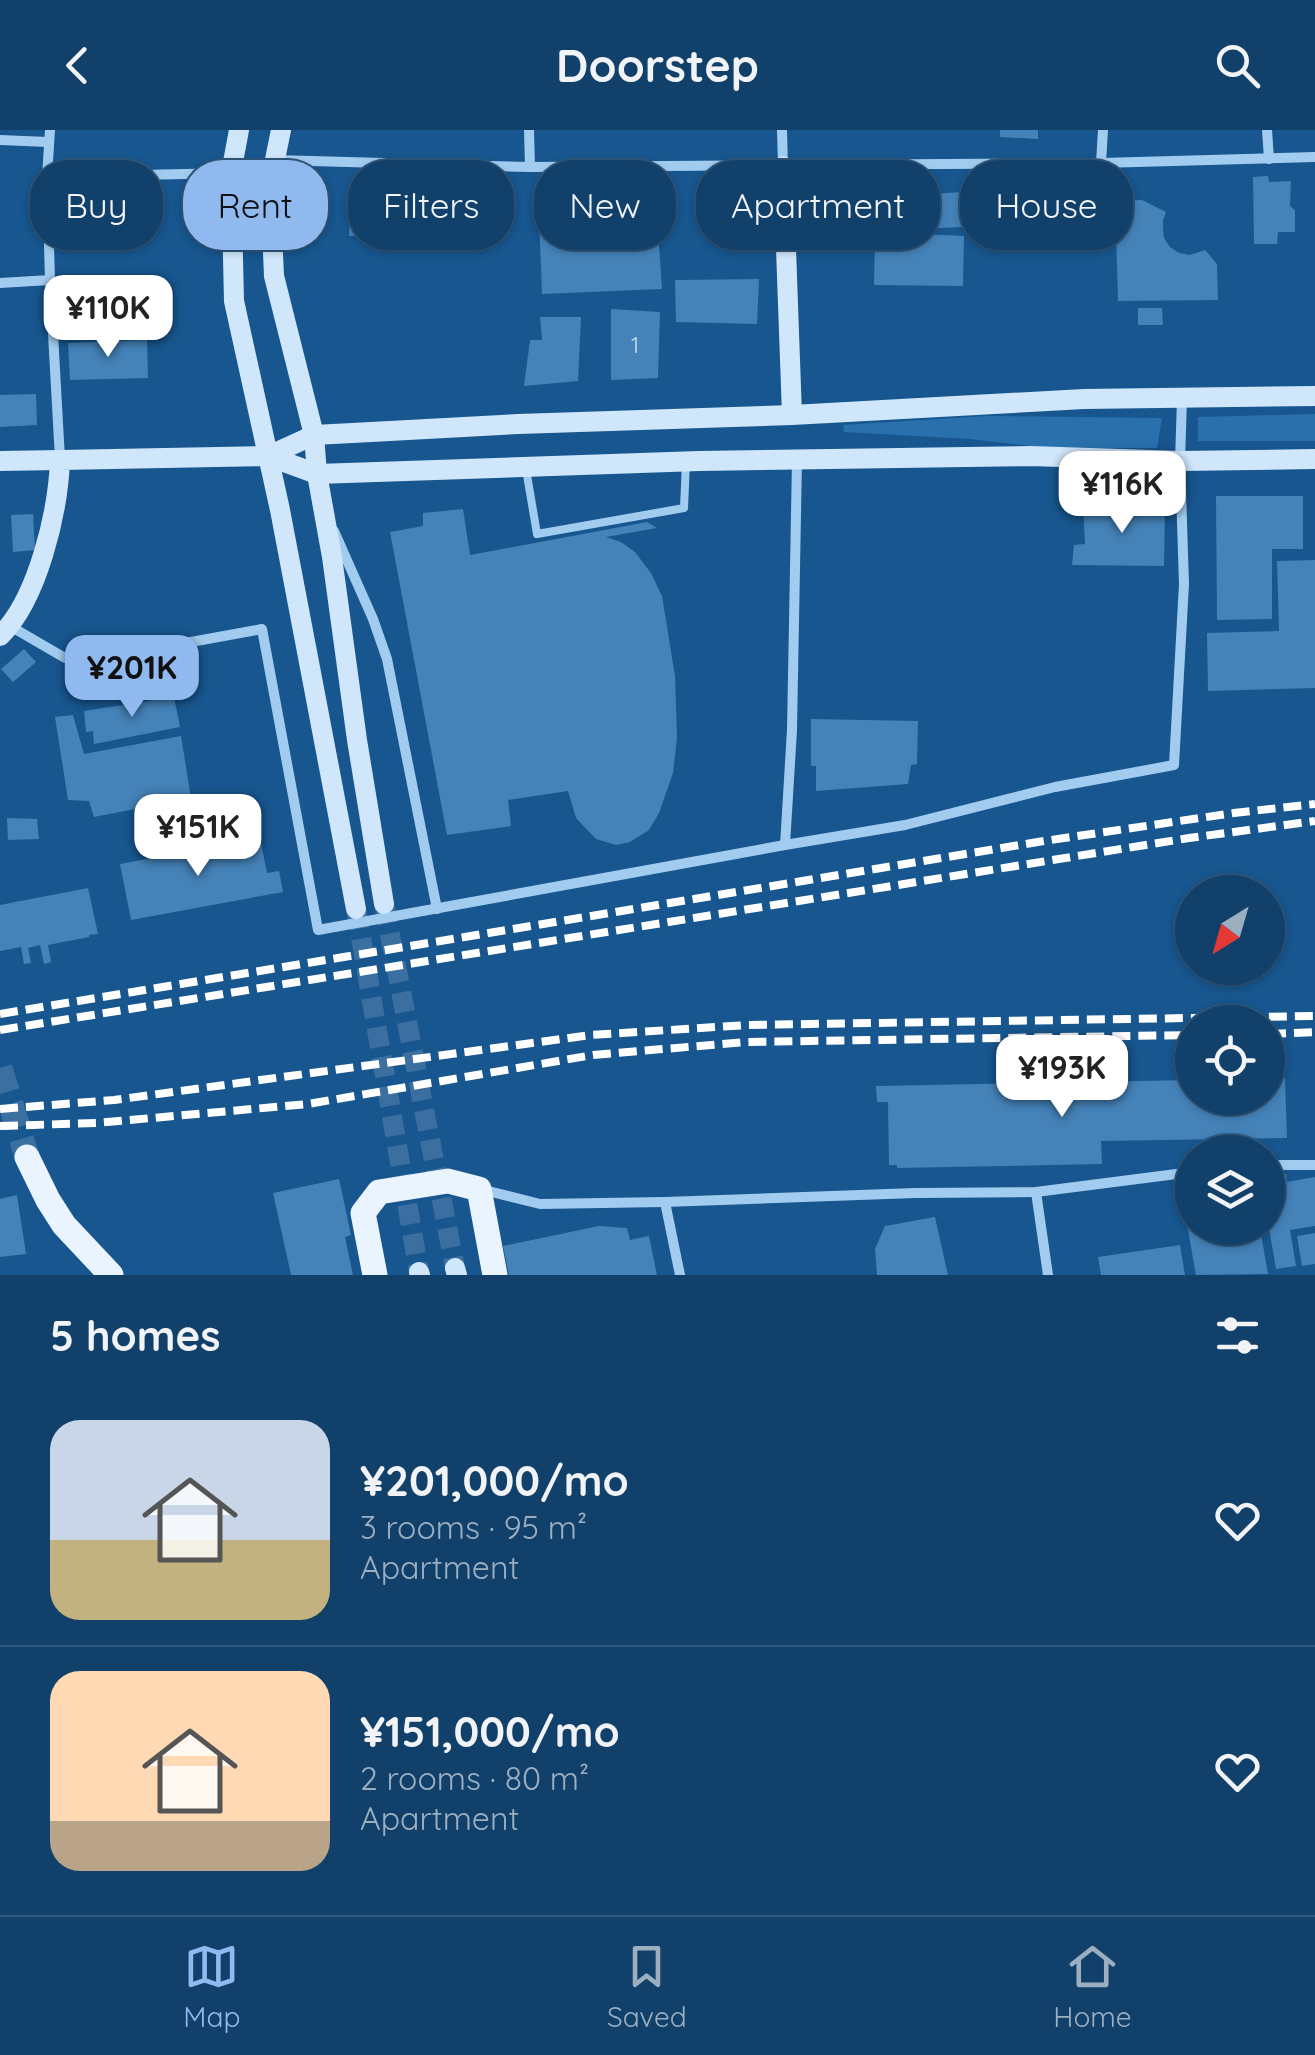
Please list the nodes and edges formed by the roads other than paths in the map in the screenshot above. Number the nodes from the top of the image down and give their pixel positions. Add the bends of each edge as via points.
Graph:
1 (239, 130) edge
2 (281, 130) edge
3 (529, 130) edge
4 (782, 130) edge
5 (1102, 130) edge
6 (1267, 130) edge
7 (49, 136) edge
8 (0, 140) edge
9 (1315, 157) edge
10 (1269, 159) junction
11 (233, 160) edge
12 (274, 160) edge
13 (784, 160) edge
14 (1101, 160) edge
15 (328, 161) edge
16 (1133, 162) edge
17 (696, 166) edge
18 (530, 167) junction
19 (49, 250) edge
20 (233, 250) edge
21 (273, 250) edge
22 (787, 250) edge
23 (50, 280) junction
24 (0, 283) edge
25 (1315, 396) edge
26 (1182, 398) junction
27 (792, 415) junction
28 (314, 436) junction
29 (268, 456) junction
30 (1315, 458) edge
31 (60, 460) junction
32 (797, 460) junction
33 (0, 461) edge
34 (1180, 461) junction
35 (686, 462) junction
36 (526, 466) junction
37 (317, 474) junction
38 (324, 513) junction
39 (5, 631) edge
40 (785, 844) junction
41 (384, 904) tunnel mouth
42 (356, 908) tunnel mouth
43 (437, 909) junction
44 (27, 1157) tunnel mouth
45 (1285, 1165) edge
46 (1315, 1165) edge
47 (1175, 1174) edge
48 (480, 1189) junction
49 (1036, 1192) junction
50 (665, 1202) junction
51 (111, 1275) edge
52 (375, 1275) edge
53 (495, 1275) edge
54 (680, 1275) edge
55 (1048, 1275) edge

1 - 11 street
2 - 12 street
3 - 18 street
4 - 13 street
5 - 14 street
6 - 10 street
7 - 8 street
9 - 10 street
10 - 16 street
15 - 18 street
17 - 18 street
19 - 23 street
20 - 29 street via 234,302
21 - 28 street
22 - 27 street
23 - 24 street
23 - 31 street
25 - 26 street
26 - 27 street
26 - 34 street
27 - 28 street
28 - 29 street
28 - 37 street
29 - 31 street
29 - 37 street
29 - 42 street
30 - 34 street
31 - 33 street
31 - 39 street via 44,553
32 - 34 street
32 - 35 street
32 - 40 street
34 - 40 street via 1184,584 1174,765 905,825
35 - 36 street
35 - 36 lane via 684,508 537,534
36 - 37 street
37 - 38 street
38 - 41 street
38 - 43 street via 388,659
39 - 43 street via 65,658 98,659 262,629 318,930
40 - 43 street
44 - 51 main road via 64,1225
45 - 46 street
47 - 49 street
48 - 50 street via 540,1204
48 - 52 main road via 448,1181 379,1192 363,1214
48 - 53 main road
49 - 50 street
49 - 55 street
50 - 54 street

